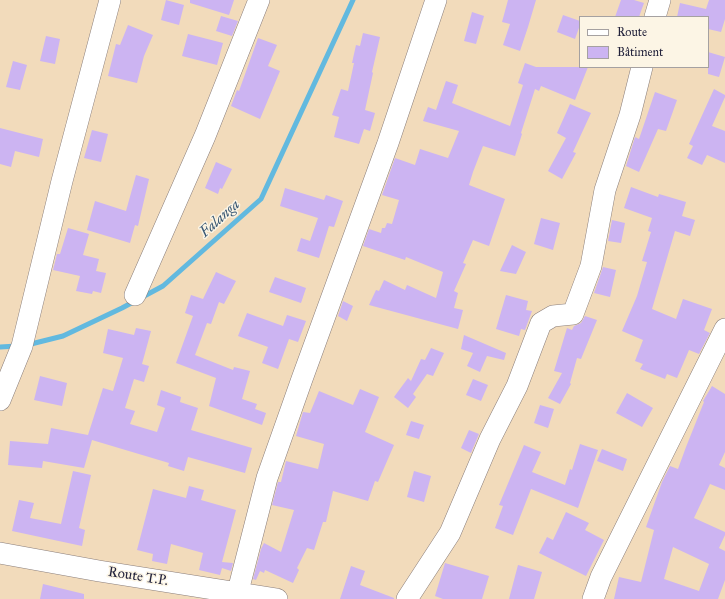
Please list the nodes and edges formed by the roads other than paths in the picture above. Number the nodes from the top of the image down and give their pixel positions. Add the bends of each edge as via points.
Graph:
1 (110, 0) edge
2 (259, 0) edge
3 (436, 0) edge
4 (660, 0) edge
5 (654, 16) edge
6 (642, 68) edge
7 (135, 294) dead end
8 (725, 329) edge
9 (0, 400) edge
10 (0, 553) edge
11 (237, 596) edge
12 (277, 599) edge
13 (407, 599) edge
14 (593, 599) edge

1 - 9 street via 22,346
2 - 7 street via 205,136
3 - 11 street via 388,143 267,478
4 - 5 street
6 - 13 street via 630,115 605,190 591,266 573,314 553,316 541,323 517,386 490,439 450,533
8 - 14 street via 601,577
10 - 11 street, Route T.P.
11 - 12 street, Route T.P.

